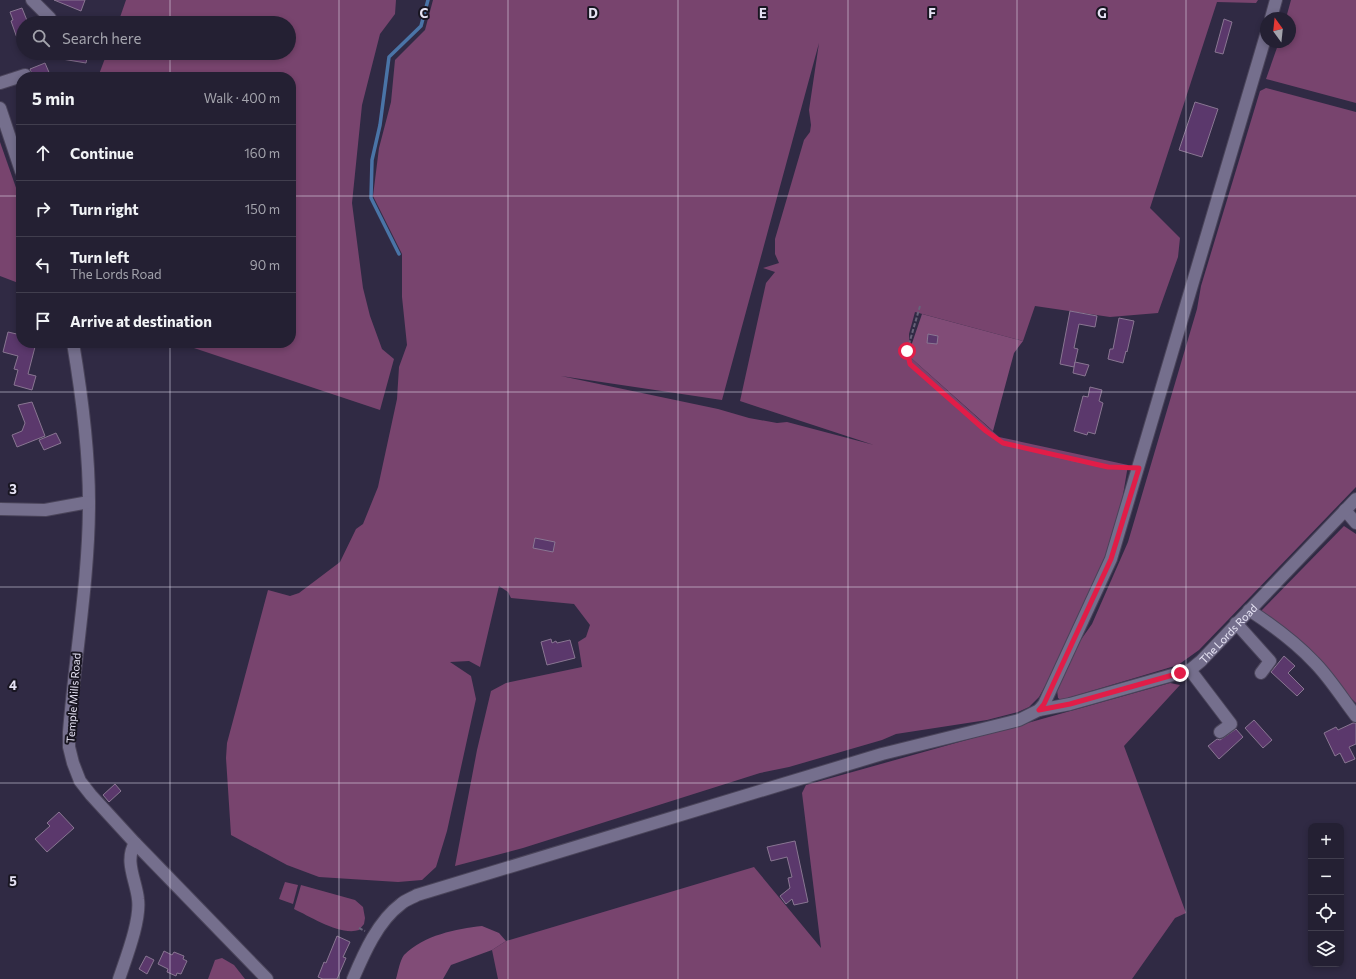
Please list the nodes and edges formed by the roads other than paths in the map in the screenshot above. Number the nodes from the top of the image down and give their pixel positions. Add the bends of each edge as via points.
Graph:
1 (32, 0) edge
2 (1276, 0) edge
3 (1273, 12) edge
4 (48, 16) edge
5 (1262, 48) edge
6 (16, 78) edge
7 (0, 83) edge
8 (0, 108) edge
9 (16, 156) edge
10 (74, 348) edge
11 (1356, 499) edge
12 (89, 502) junction
13 (0, 509) edge
14 (1345, 510) junction
15 (1356, 523) edge
16 (1249, 610) junction
17 (1236, 623) junction
18 (1190, 670) junction
19 (1261, 673) dead end
20 (1039, 710) junction
21 (1356, 716) edge
22 (1220, 732) dead end
23 (135, 843) junction
24 (119, 979) edge
25 (267, 979) edge
26 (353, 979) edge

1 - 4 street
2 - 3 street
5 - 20 street via 1111,559
6 - 7 street
8 - 9 street
10 - 12 street, Temple Mills Road via 85,428
11 - 14 street, The Lords Road
12 - 13 street via 45,510
12 - 23 street, Temple Mills Road via 69,747 80,781
14 - 15 street
14 - 16 street, The Lords Road
16 - 17 street, The Lords Road
16 - 21 street via 1314,662 1333,683
17 - 18 street, The Lords Road
17 - 19 street via 1270,661
18 - 20 street, The Lords Road via 1070,704
18 - 22 street via 1231,724
20 - 26 street, The Lords Road via 1019,720 882,754 417,895 401,903 387,918
23 - 24 street via 130,853 130,865 138,899 138,912
23 - 25 street, Temple Mills Road

